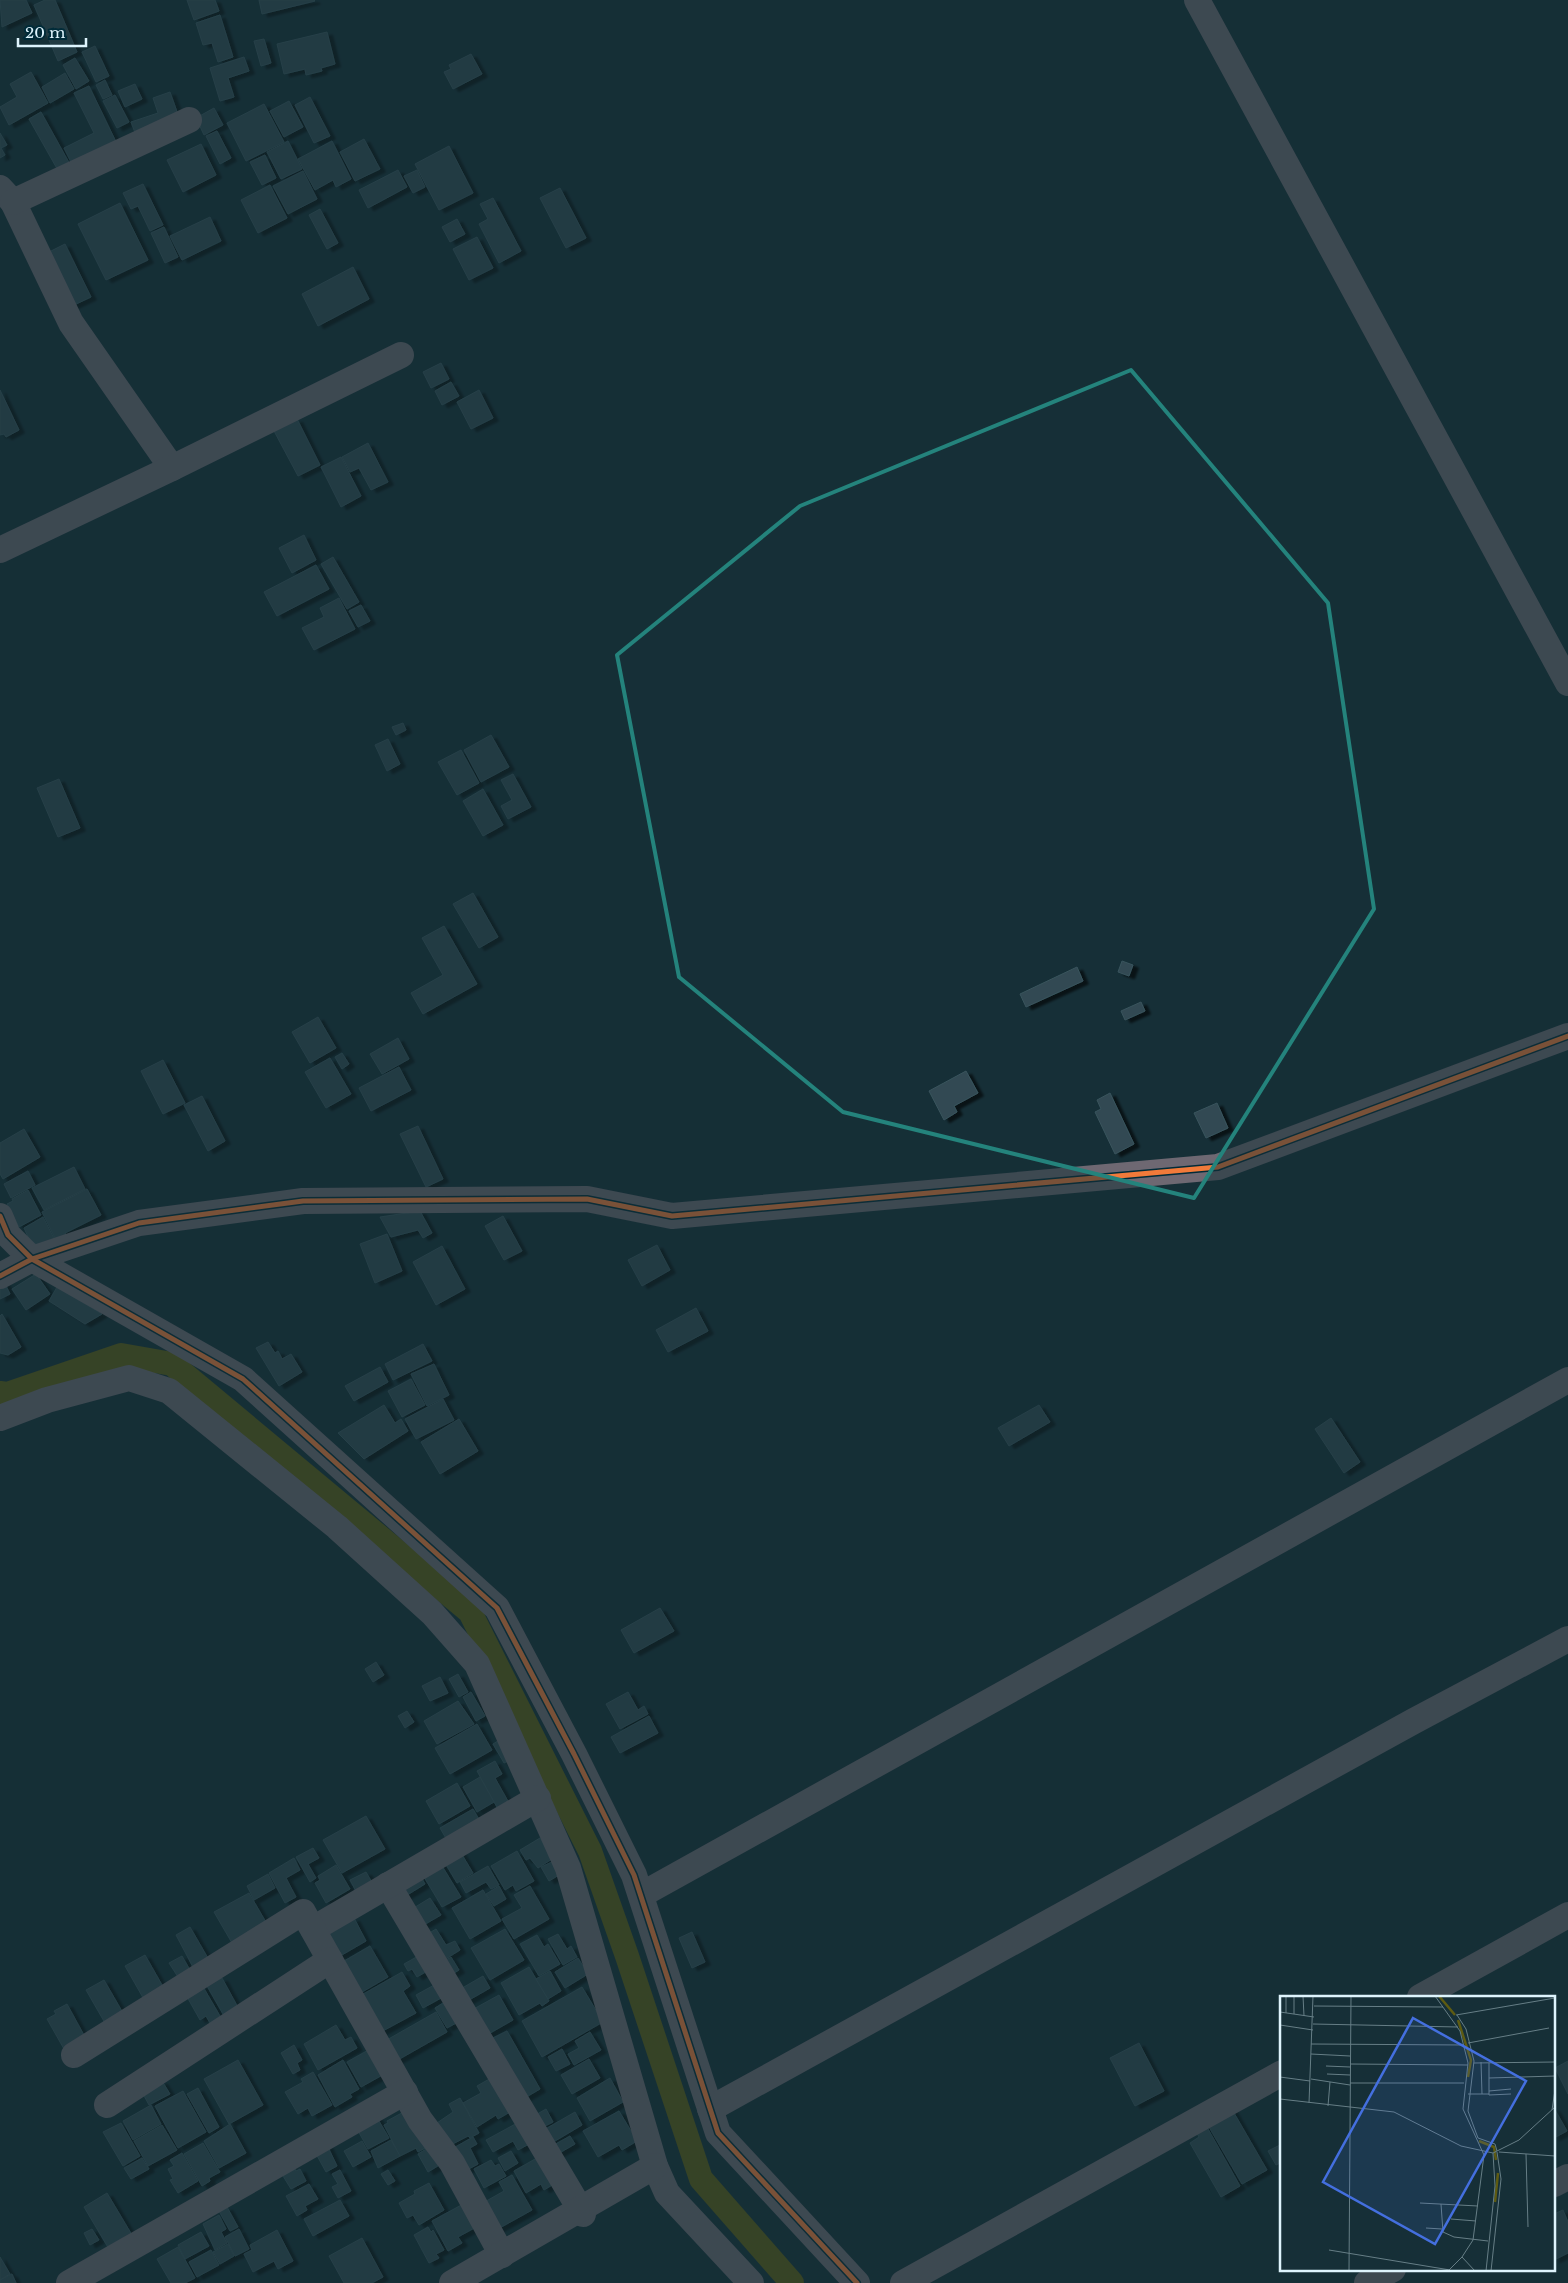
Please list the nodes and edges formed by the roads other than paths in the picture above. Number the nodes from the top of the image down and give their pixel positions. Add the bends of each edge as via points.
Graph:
1 (1197, 0) edge
2 (188, 120) dead end
3 (7, 195) edge
4 (401, 355) dead end
5 (172, 468) junction
6 (0, 550) edge
7 (1568, 683) edge
8 (1568, 1036) edge
9 (0, 1216) edge
10 (32, 1259) junction
11 (0, 1276) edge
12 (1568, 1380) edge
13 (0, 1418) edge
14 (1568, 1639) edge
15 (538, 1798) junction
16 (388, 1885) junction
17 (641, 1895) junction
18 (1568, 1915) edge
19 (313, 1929) junction
20 (330, 1960) junction
21 (1422, 1996) edge
22 (74, 2055) dead end
23 (1280, 2075) edge
24 (405, 2092) junction
25 (107, 2105) dead end
26 (710, 2110) junction
27 (655, 2166) junction
28 (1568, 2177) edge
29 (1556, 2183) edge
30 (581, 2211) junction
31 (502, 2255) junction
32 (1391, 2270) edge
33 (69, 2283) edge
34 (452, 2283) edge
35 (751, 2283) edge
36 (857, 2283) edge
37 (903, 2283) edge
38 (1367, 2283) edge

1 - 7 street
2 - 3 street
3 - 5 street via 71,323
4 - 5 street
5 - 6 street
8 - 10 street via 1218,1167 672,1216 587,1198 303,1201 139,1224
9 - 10 street via 8,1236
10 - 11 street
10 - 17 street via 243,1379 497,1608 578,1762
12 - 17 street
13 - 15 street via 47,1400 129,1378 169,1391 337,1526 432,1613 477,1664
14 - 26 street via 1396,1730
15 - 16 street
15 - 27 street via 568,1868
16 - 19 street
16 - 30 street
17 - 26 street
18 - 21 street
19 - 20 street
19 - 22 street via 303,1912
20 - 24 street
20 - 25 street
23 - 37 street
24 - 31 street via 420,2120 452,2162
24 - 33 street
26 - 36 street via 718,2133
27 - 30 street
27 - 35 street via 667,2193
28 - 29 street
30 - 31 street
31 - 34 street
32 - 38 street

